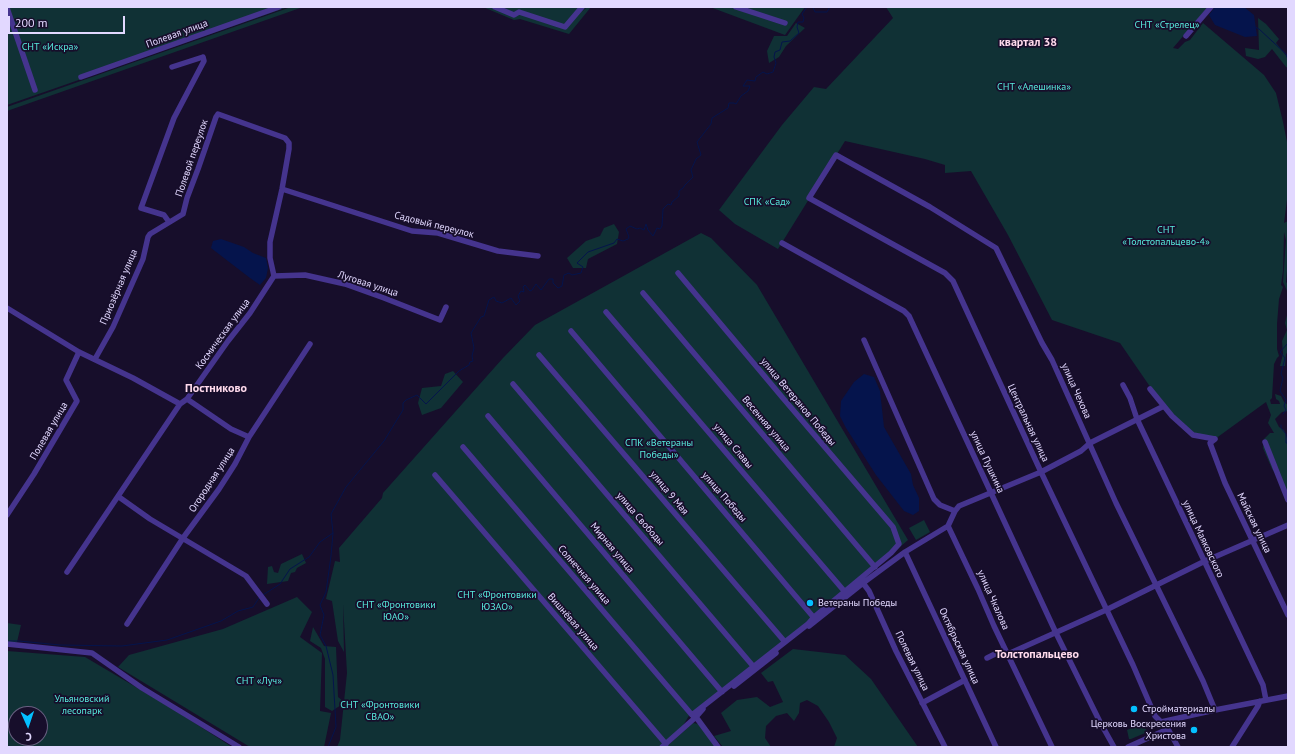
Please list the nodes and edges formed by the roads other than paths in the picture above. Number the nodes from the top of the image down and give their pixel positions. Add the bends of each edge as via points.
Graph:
1 (14, 7) edge
2 (279, 7) edge
3 (495, 7) edge
4 (582, 7) edge
5 (736, 7) edge
6 (1212, 7) edge
7 (7, 9) edge
8 (520, 9) edge
9 (785, 23) dead end
10 (1186, 36) dead end
11 (172, 67) dead end
12 (81, 77) dead end
13 (35, 90) dead end
14 (282, 189) junction
15 (809, 198) joint
16 (183, 214) joint
17 (169, 222) junction
18 (782, 244) dead end
19 (538, 256) dead end
20 (678, 273) dead end
21 (274, 276) junction
22 (643, 293) dead end
23 (446, 307) dead end
24 (7, 308) edge
25 (606, 312) dead end
26 (571, 331) dead end
27 (864, 340) dead end
28 (310, 344) dead end
29 (79, 352) junction
30 (539, 355) dead end
31 (95, 359) junction
32 (513, 384) dead end
33 (1123, 385) dead end
34 (1150, 389) dead end
35 (187, 399) junction
36 (180, 404) junction
37 (1164, 406) junction
38 (488, 416) dead end
39 (1137, 419) junction
40 (249, 437) junction
41 (1265, 442) dead end
42 (1090, 443) junction
43 (463, 448) dead end
44 (1041, 472) junction
45 (435, 475) dead end
46 (991, 492) junction
47 (118, 497) junction
48 (1288, 500) edge
49 (955, 511) junction
50 (7, 515) edge
51 (1288, 525) edge
52 (948, 526) junction
53 (183, 538) junction
54 (1253, 540) junction
55 (905, 552) junction
56 (1203, 562) junction
57 (875, 567) junction
58 (67, 572) dead end
59 (863, 583) junction
60 (1156, 585) junction
61 (845, 592) junction
62 (267, 604) dead end
63 (1106, 610) junction
64 (1288, 615) edge
65 (815, 619) junction
66 (127, 624) dead end
67 (1056, 633) junction
68 (784, 642) junction
69 (7, 644) edge
70 (1008, 654) junction
71 (986, 658) dead end
72 (753, 666) junction
73 (965, 680) junction
74 (722, 692) junction
75 (1288, 696) edge
76 (1263, 700) junction
77 (922, 703) junction
78 (1215, 710) junction
79 (694, 716) junction
80 (1161, 722) junction
81 (1168, 728) junction
82 (664, 746) edge
83 (239, 747) edge
84 (718, 747) edge
85 (945, 747) edge
86 (996, 747) edge
87 (1052, 747) edge
88 (1114, 747) edge
89 (1128, 747) edge
90 (1178, 747) edge
91 (1232, 747) edge

1 - 7 street
2 - 12 street, Полевая улица
3 - 8 street via 514,15
4 - 8 street via 565,27
5 - 9 street
6 - 10 street
7 - 13 street
11 - 17 street via 203,57 204,61 174,118 141,208 164,215
14 - 16 street, Полевой переулок via 289,143 284,138 218,114
14 - 19 street, Садовый переулок via 412,231 438,233 498,251
14 - 21 street via 270,242
15 - 42 street, улица Чехова via 836,155 930,206 996,248
15 - 44 street, Центральная улица via 945,273 953,282
16 - 17 street, Приозёрная улица
17 - 31 street, Приозёрная улица via 148,237 143,259 113,327
18 - 46 street, улица Пушкина via 909,316
20 - 57 street, улица Ветеранов Победы via 893,528 899,544
21 - 23 street, Луговая улица via 305,275 345,284 440,320
21 - 35 street, Космическая улица
22 - 57 street, Весенняя улица
24 - 29 street
25 - 61 street, улица Славы
26 - 65 street, улица Победы
27 - 49 street via 934,499 940,505
28 - 40 street, Огородная улица
29 - 31 street
29 - 50 street, Полевая улица via 66,380 77,400
30 - 68 street, улица 9 Мая
31 - 36 street
32 - 72 street, улица Свободы
33 - 39 street, улица Маяковского
34 - 37 street
35 - 36 street, Космическая улица
35 - 40 street via 231,429
36 - 47 street, Космическая улица
37 - 39 street
37 - 54 street, Майская улица via 1193,435 1215,439 1210,443 1225,483
38 - 74 street, Мирная улица
39 - 42 street
39 - 56 street, улица Маяковского
40 - 53 street, Огородная улица via 219,489
41 - 48 street
42 - 44 street via 1081,451
42 - 60 street, улица Чехова
43 - 79 street, Солнечная улица
44 - 46 street
44 - 63 street, Центральная улица
45 - 82 street, Вишнёвая улица
46 - 49 street via 959,506
46 - 67 street, улица Пушкина
47 - 53 street
47 - 58 street, Космическая улица
49 - 52 street
51 - 54 street
52 - 55 street
52 - 70 street, улица Чкалова
53 - 62 street via 246,576
53 - 66 street, Огородная улица
54 - 56 street
54 - 64 street, Майская улица
55 - 59 street
55 - 73 street, Октябрьская улица
56 - 60 street
56 - 76 street, улица Маяковского via 1262,685
57 - 61 street
59 - 65 street
59 - 77 street, Полевая улица
60 - 63 street
60 - 78 street, улица Чехова
61 - 65 street
63 - 67 street
63 - 80 street, Центральная улица via 1155,716
65 - 68 street
65 - 79 street via 746,677
67 - 70 street
67 - 88 street, улица Пушкина
68 - 72 street
69 - 83 street via 92,654 142,688
70 - 71 street via 997,653
70 - 87 street, улица Чкалова
72 - 74 street
73 - 77 street
73 - 86 street, Октябрьская улица
74 - 79 street
75 - 76 street
76 - 78 street
76 - 91 street
77 - 85 street, Полевая улица
78 - 80 street
79 - 82 street
79 - 84 street, Солнечная улица
80 - 81 street, Центральная улица
81 - 89 street
81 - 90 street, Центральная улица

